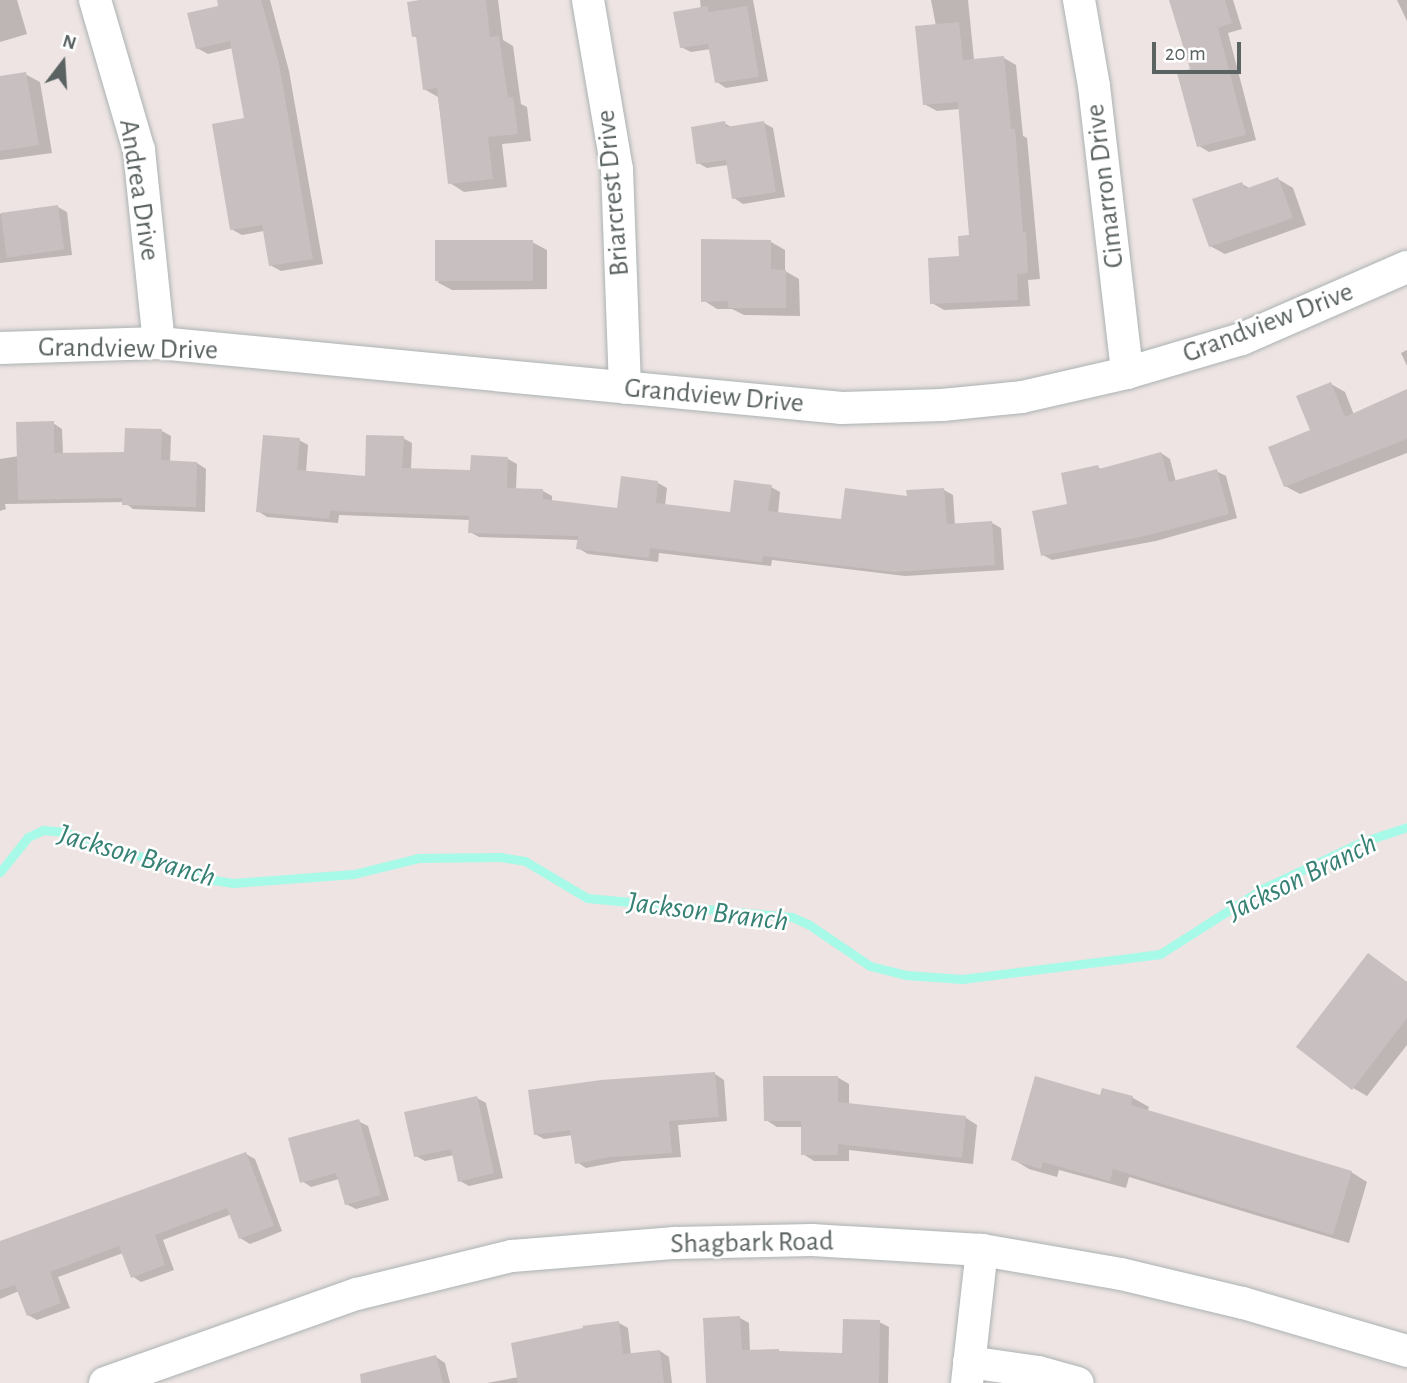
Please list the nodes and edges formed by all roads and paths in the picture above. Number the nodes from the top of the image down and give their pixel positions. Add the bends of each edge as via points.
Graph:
1 (95, 0) edge
2 (589, 0) edge
3 (1079, 0) edge
4 (1407, 267) edge
5 (159, 343) junction
6 (0, 348) edge
7 (1128, 373) junction
8 (625, 388) junction
9 (982, 1250) junction
10 (1407, 1351) edge
11 (968, 1373) edge
12 (105, 1383) edge
13 (1077, 1383) edge

1 - 5 street, Andrea Drive via 139,150
2 - 8 street, Briarcrest Drive via 617,169
3 - 7 street, Cimarron Drive via 1094,86
4 - 7 street, Grandview Drive via 1242,339
5 - 6 street, Grandview Drive
5 - 8 street, Grandview Drive
7 - 8 street, Grandview Drive via 1022,397 867,408
9 - 10 street, Shagbark Road via 1121,1273
9 - 11 street
9 - 12 street, Shagbark Road via 812,1240 675,1243 512,1256 357,1294
11 - 13 street via 1038,1372

